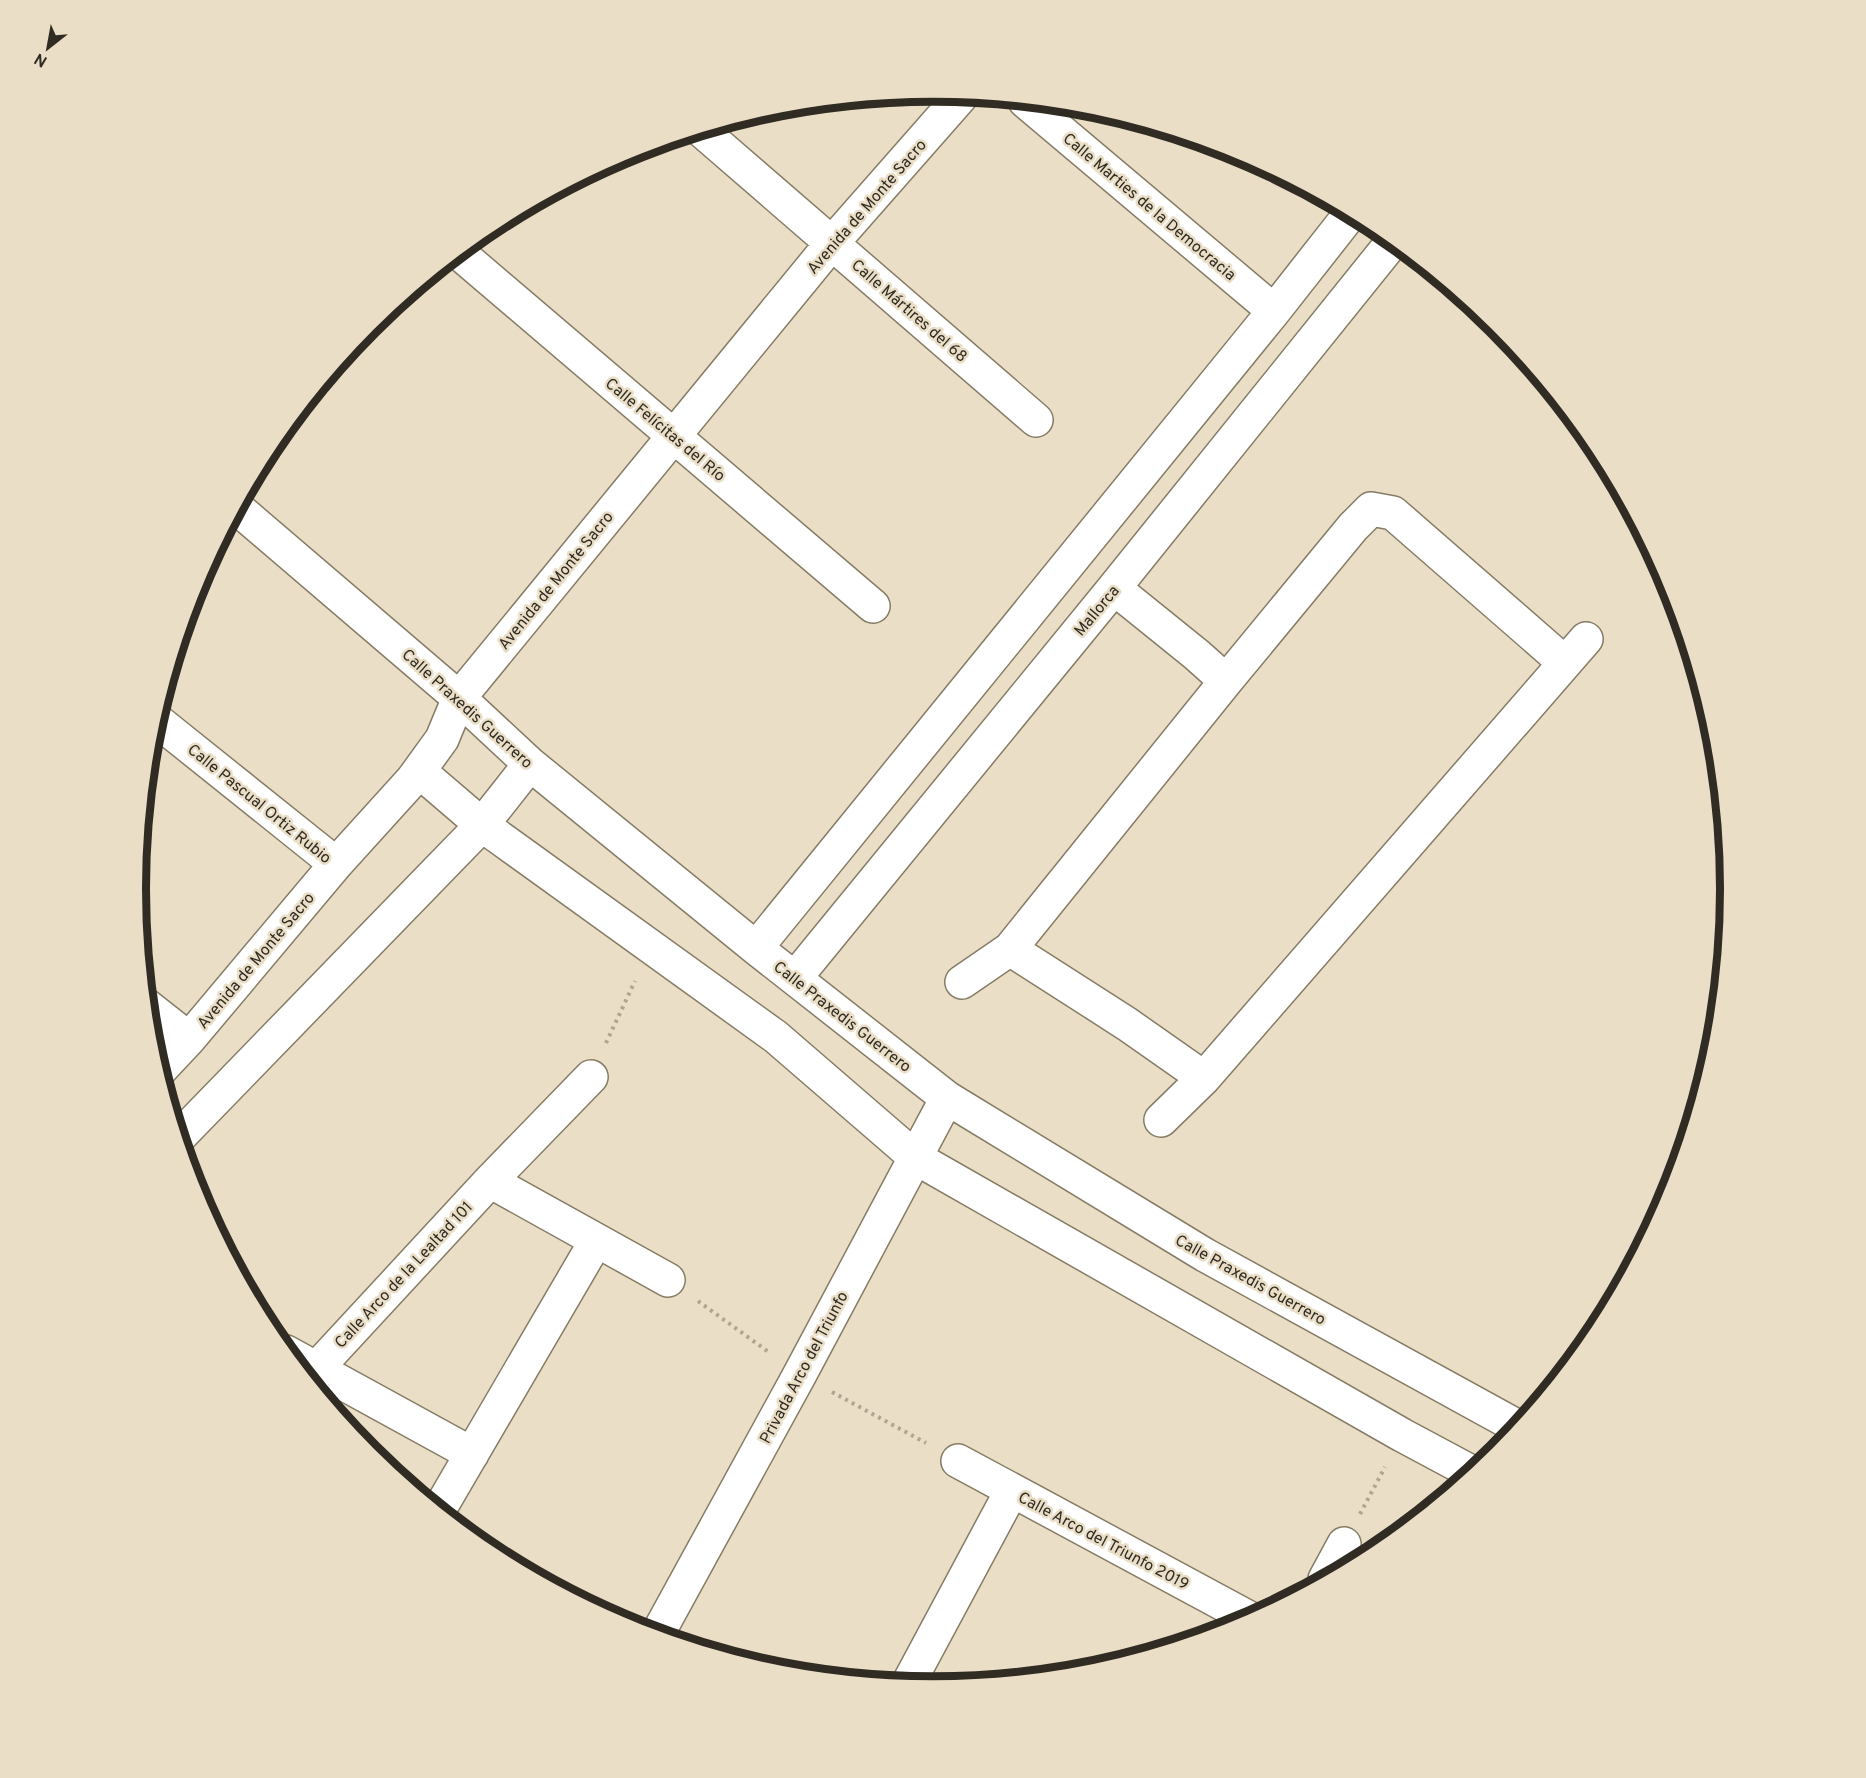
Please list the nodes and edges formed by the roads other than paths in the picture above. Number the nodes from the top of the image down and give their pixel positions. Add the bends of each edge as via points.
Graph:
1 (955, 103) edge
2 (1034, 109) edge
3 (707, 136) edge
4 (1346, 219) edge
5 (832, 243) junction
6 (1388, 248) edge
7 (464, 258) edge
8 (1274, 311) junction
9 (1036, 420) dead end
10 (674, 436) junction
11 (242, 512) edge
12 (1114, 588) junction
13 (873, 606) dead end
14 (1586, 639) dead end
15 (1565, 663) junction
16 (983, 668) junction
17 (1226, 681) junction
18 (459, 698) junction
19 (1022, 699) junction
20 (163, 726) edge
21 (530, 764) junction
22 (419, 771) junction
23 (483, 825) junction
24 (336, 864) junction
25 (756, 948) junction
26 (1010, 949) junction
27 (795, 978) junction
28 (962, 982) dead end
29 (156, 1013) edge
30 (189, 1039) junction
31 (166, 1064) edge
32 (591, 1077) road end
33 (1204, 1078) junction
34 (946, 1098) junction
35 (1161, 1120) dead end
36 (185, 1131) edge
37 (916, 1158) junction
38 (490, 1181) junction
39 (596, 1241) junction
40 (668, 1280) dead end
41 (305, 1362) edge
42 (316, 1368) junction
43 (1511, 1423) edge
44 (472, 1454) junction
45 (958, 1461) dead end
46 (1465, 1469) edge
47 (1012, 1490) junction
48 (443, 1504) edge
49 (1344, 1544) road end
50 (1331, 1568) edge
51 (1240, 1613) edge
52 (661, 1627) edge
53 (913, 1675) edge

1 - 5 street, Avenida de Monte Sacro
2 - 8 street, Calle Marties de la Democracia
3 - 5 street, Calle Mártires del 68
4 - 8 street
5 - 9 street, Calle Mártires del 68
5 - 10 street, Avenida de Monte Sacro
6 - 12 street, Mallorca
7 - 10 street, Calle Felícitas del Río
8 - 16 street
10 - 13 street, Calle Felícitas del Río
10 - 18 street, Avenida de Monte Sacro
11 - 18 street, Calle Praxedis Guerrero
12 - 17 street
12 - 19 street, Mallorca
14 - 15 street
15 - 17 street via 1393,513 1371,509
15 - 33 street
16 - 19 street
16 - 25 street
17 - 26 street
18 - 21 street, Calle Praxedis Guerrero
18 - 22 street, Avenida de Monte Sacro via 442,740
19 - 27 street, Mallorca
20 - 24 street, Calle Pascual Ortiz Rubio
21 - 23 street
21 - 25 street, Calle Praxedis Guerrero
22 - 23 street
22 - 24 street, Avenida de Monte Sacro
23 - 36 street
23 - 37 street via 776,1038
24 - 30 street, Avenida de Monte Sacro
25 - 27 street, Calle Praxedis Guerrero
26 - 28 street
26 - 33 street
27 - 34 street, Calle Praxedis Guerrero
29 - 30 street
30 - 31 street, Avenida de Monte Sacro
32 - 38 street, Calle Arco de la Lealtad 101
33 - 35 street
34 - 37 street, Privada Arco del Triunfo
34 - 43 street, Calle Praxedis Guerrero via 1205,1255
37 - 46 street
37 - 52 street, Privada Arco del Triunfo
38 - 39 street
38 - 42 street, Calle Arco de la Lealtad 101
39 - 40 street
39 - 44 street
41 - 42 street
42 - 44 street
44 - 48 street
45 - 47 street, Calle Arco del Triunfo 2019
47 - 51 street, Calle Arco del Triunfo 2019
47 - 53 street
49 - 50 street

